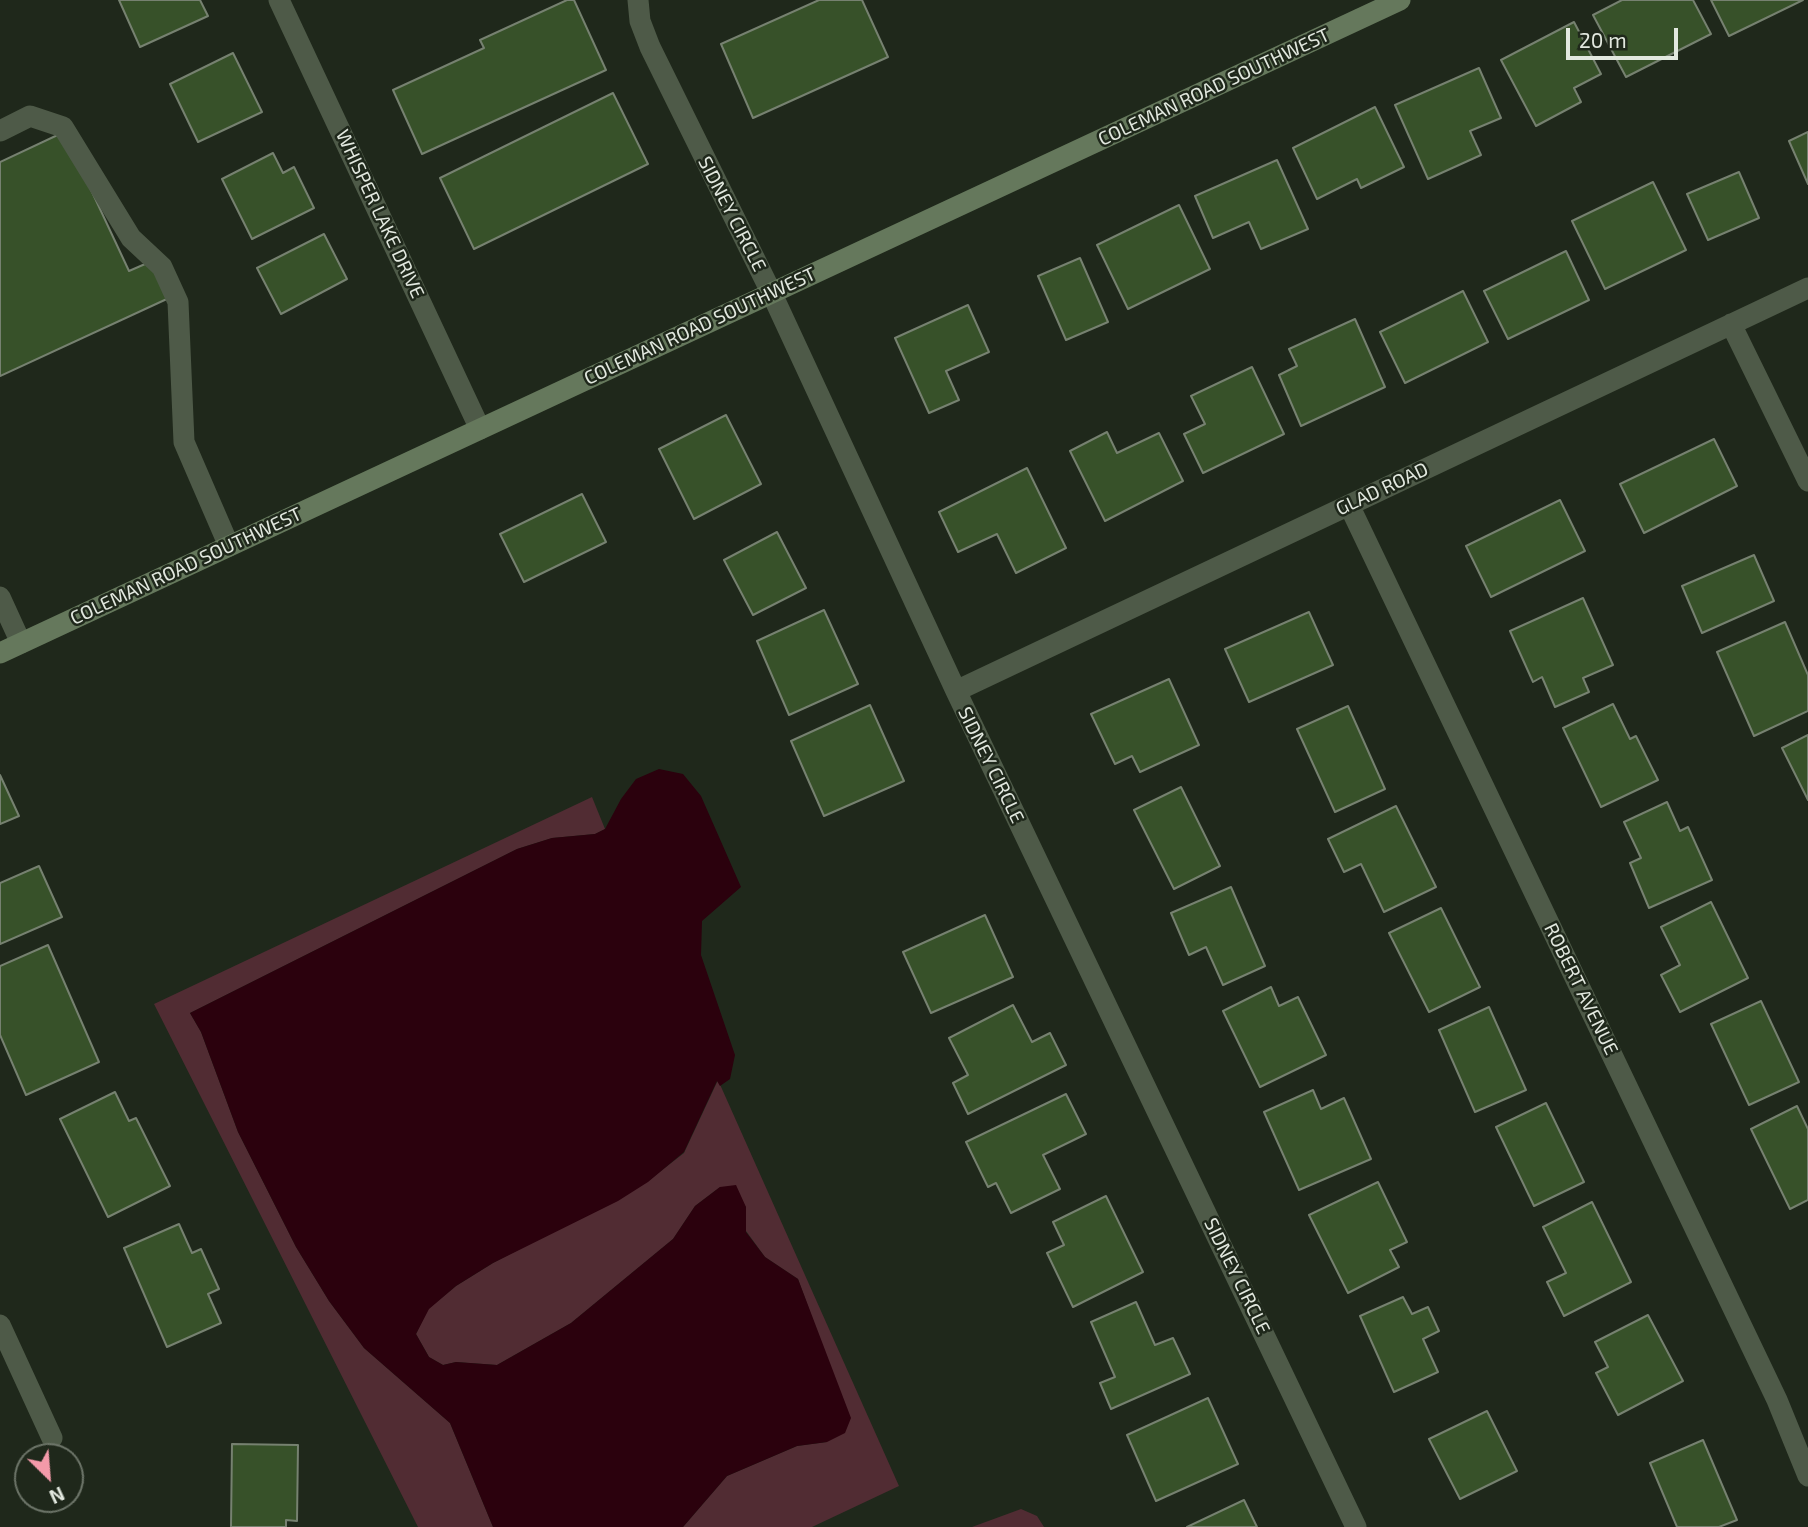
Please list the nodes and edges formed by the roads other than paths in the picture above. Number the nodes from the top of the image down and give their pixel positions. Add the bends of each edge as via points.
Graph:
1 (279, 0) edge
2 (638, 0) edge
3 (1400, 0) edge
4 (0, 131) edge
5 (1808, 288) edge
6 (772, 294) junction
7 (1731, 324) junction
8 (480, 429) junction
9 (1808, 481) edge
10 (1349, 505) junction
11 (229, 546) junction
12 (0, 597) edge
13 (21, 643) junction
14 (0, 653) edge
15 (956, 691) junction
16 (0, 1325) edge
17 (52, 1438) dead end
18 (1808, 1476) edge
19 (1356, 1527) edge

1 - 8 street, WHISPER LAKE DRIVE
2 - 6 street, SIDNEY CIRCLE via 650,47
3 - 6 street, COLEMAN ROAD SOUTHWEST
4 - 11 street via 30,116 63,127 131,238 162,267 178,302 184,442
5 - 7 street, GLAD ROAD
6 - 8 street, COLEMAN ROAD SOUTHWEST
6 - 15 street, SIDNEY CIRCLE
7 - 9 street
7 - 10 street, GLAD ROAD
8 - 11 street, COLEMAN ROAD SOUTHWEST
10 - 15 street, GLAD ROAD
10 - 18 street, ROBERT AVENUE via 1777,1400
11 - 13 street, COLEMAN ROAD SOUTHWEST
12 - 13 street
13 - 14 street, COLEMAN ROAD SOUTHWEST
15 - 19 street, SIDNEY CIRCLE
16 - 17 street

